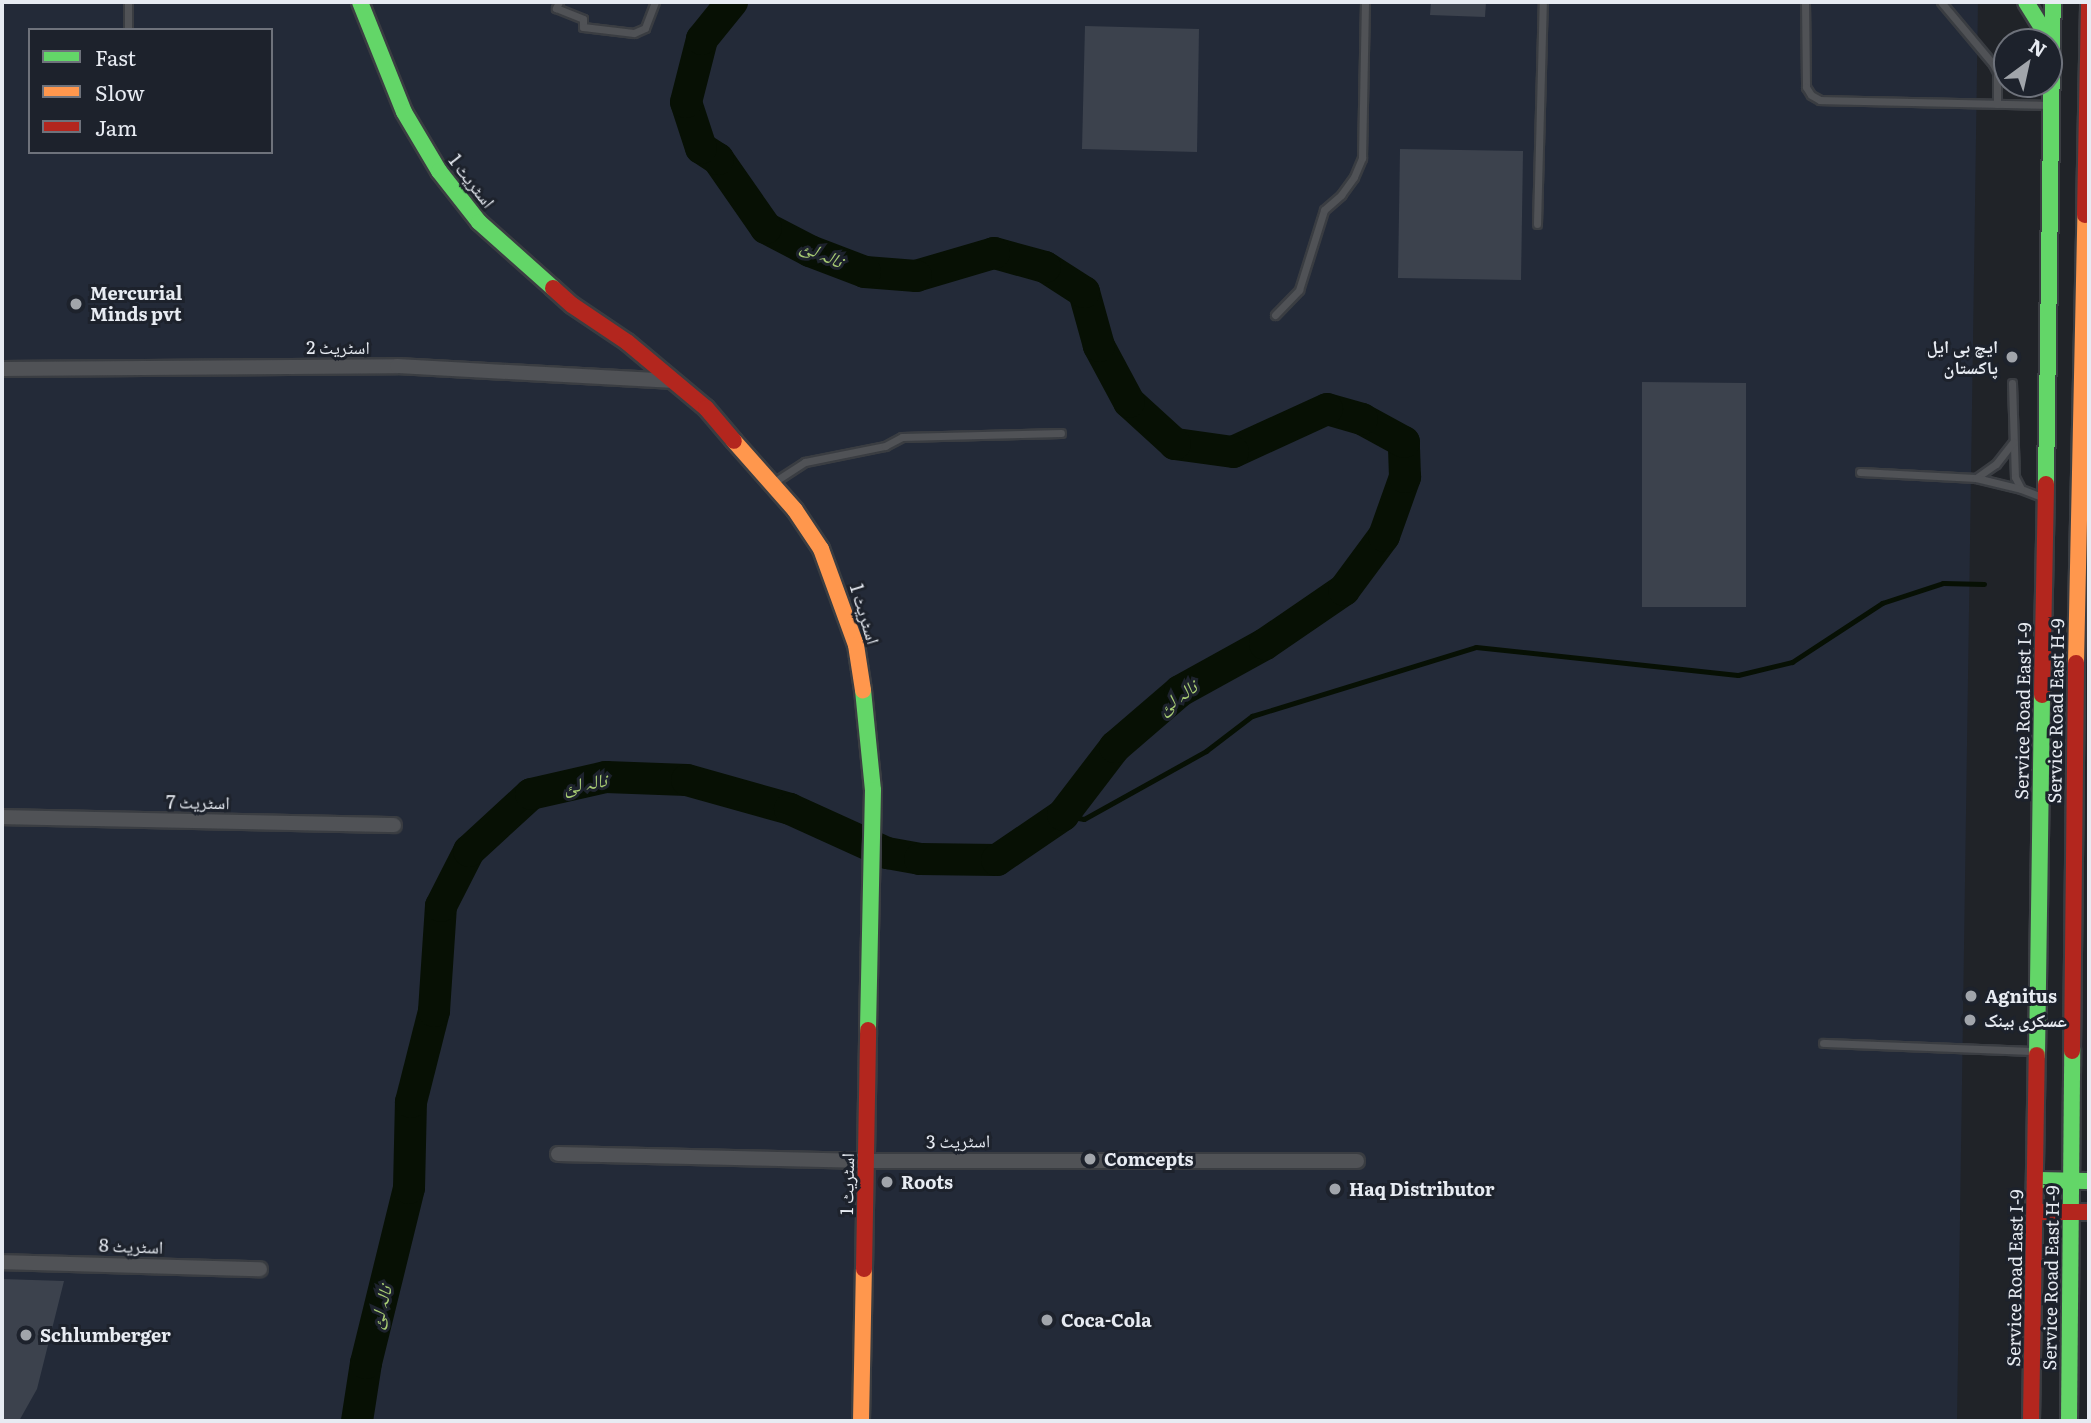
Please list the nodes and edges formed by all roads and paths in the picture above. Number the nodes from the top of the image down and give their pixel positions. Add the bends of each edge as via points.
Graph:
1 (128, 2) edge
2 (360, 2) edge
3 (559, 2) edge
4 (655, 2) edge
5 (1365, 2) edge
6 (1543, 2) edge
7 (1805, 2) edge
8 (1941, 2) edge
9 (2025, 2) edge
10 (2053, 2) edge
11 (2089, 2) edge
12 (128, 28) edge
13 (2042, 28) edge
14 (2052, 28) edge
15 (2052, 98) edge
16 (1997, 104) junction
17 (2052, 105) junction
18 (1538, 224) dead end
19 (1275, 315) dead end
20 (2, 369) edge
21 (675, 381) junction
22 (2011, 383) dead end
23 (1061, 433) dead end
24 (2013, 442) junction
25 (1860, 472) dead end
26 (1976, 478) junction
27 (771, 485) junction
28 (2021, 489) junction
29 (2046, 499) junction
30 (2, 817) edge
31 (394, 825) dead end
32 (1823, 1043) dead end
33 (2037, 1051) junction
34 (558, 1154) dead end
35 (867, 1161) junction
36 (1357, 1161) dead end
37 (2035, 1180) junction
38 (2072, 1181) junction
39 (2089, 1181) edge
40 (2036, 1212) junction
41 (2070, 1212) junction
42 (2089, 1212) edge
43 (2, 1262) edge
44 (260, 1269) dead end
45 (861, 1421) edge
46 (2031, 1421) edge
47 (2068, 1421) edge

1 - 12 lane
2 - 21 main road, اسٹریٹ 1 via 404,112 439,172 479,222 572,305
3 - 4 lane via 556,8 583,19 583,27 634,33 645,28
5 - 19 lane via 1362,158 1348,186 1324,210 1299,290
6 - 18 lane
7 - 16 lane via 1807,87 1820,100
8 - 16 lane via 1993,64
9 - 13 main road
10 - 14 main road, Service Road East I-9
11 - 38 main road, Service Road East H-9 via 2074,764
15 - 17 main road, Service Road East I-9
16 - 17 lane
17 - 29 main road, Service Road East I-9
20 - 21 street, اسٹریٹ 2 via 397,366
21 - 27 main road, اسٹریٹ 1 via 706,408
22 - 24 lane
23 - 27 lane via 902,437 885,446 805,462
24 - 26 lane via 1996,464
24 - 28 lane via 2015,477
25 - 26 lane
26 - 28 lane
27 - 35 main road, اسٹریٹ 1 via 795,510 821,549 856,645 866,705 873,790
28 - 29 lane
29 - 33 main road, Service Road East I-9
30 - 31 street, اسٹریٹ 7
32 - 33 lane
33 - 37 main road, Service Road East I-9
34 - 35 street, اسٹریٹ 3
35 - 36 street, اسٹریٹ 3
35 - 45 main road, اسٹریٹ 1
37 - 38 main road
37 - 40 main road, Service Road East I-9
38 - 39 main road
38 - 41 main road, Service Road East H-9
40 - 41 main road
40 - 46 main road, Service Road East I-9
41 - 42 main road
41 - 47 main road, Service Road East H-9
43 - 44 street, اسٹریٹ 8

